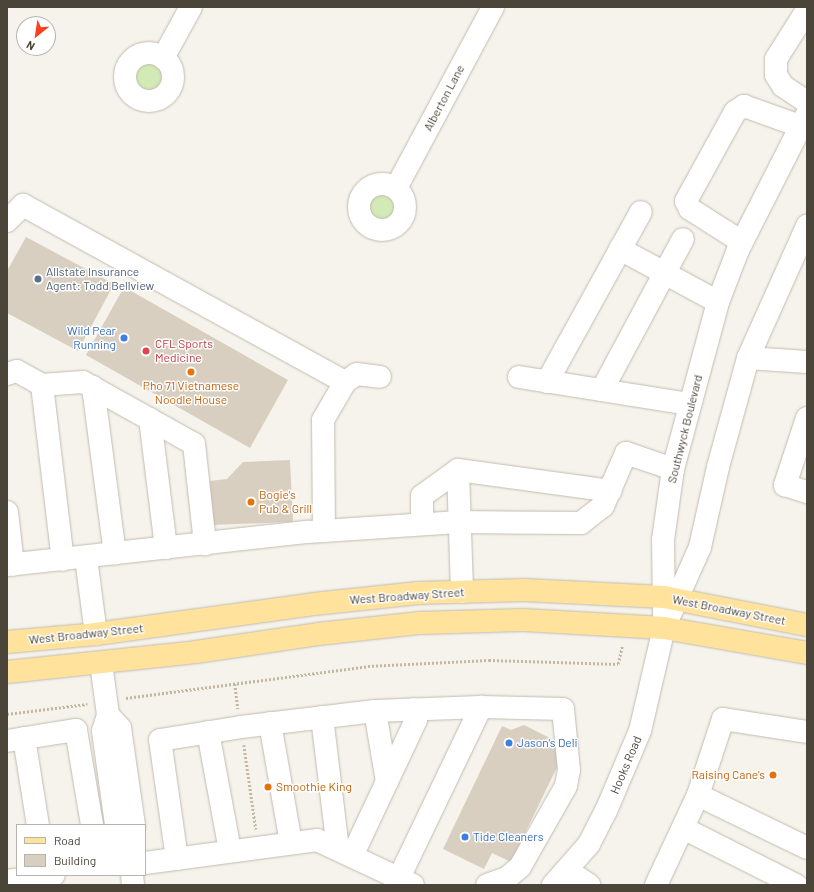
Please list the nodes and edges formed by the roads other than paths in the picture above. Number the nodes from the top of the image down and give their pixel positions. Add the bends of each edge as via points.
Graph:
1 (191, 7) edge
2 (493, 7) edge
3 (807, 10) edge
4 (163, 58) dead end
5 (805, 115) edge
6 (396, 188) dead end
7 (641, 212) dead end
8 (7, 221) edge
9 (807, 226) edge
10 (683, 239) dead end
11 (742, 242) junction
12 (620, 249) junction
13 (664, 274) junction
14 (718, 302) junction
15 (748, 358) junction
16 (807, 362) edge
17 (7, 374) edge
18 (380, 377) dead end
19 (519, 377) dead end
20 (345, 382) junction
21 (547, 382) junction
22 (42, 385) junction
23 (93, 388) junction
24 (602, 390) junction
25 (690, 404) junction
26 (807, 418) edge
27 (150, 419) junction
28 (802, 453) edge
29 (673, 469) junction
30 (458, 470) junction
31 (611, 491) junction
32 (807, 492) edge
33 (7, 512) edge
34 (459, 522) junction
35 (422, 524) junction
36 (324, 531) junction
37 (205, 544) junction
38 (166, 548) junction
39 (115, 554) junction
40 (86, 558) junction
41 (63, 560) junction
42 (10, 565) edge
43 (462, 592) junction
44 (670, 599) junction
45 (807, 625) edge
46 (664, 628) junction
47 (96, 634) junction
48 (7, 642) edge
49 (807, 653) edge
50 (101, 663) junction
51 (7, 672) edge
52 (481, 707) junction
53 (107, 708) junction
54 (414, 709) junction
55 (375, 711) junction
56 (322, 717) junction
57 (270, 723) junction
58 (208, 732) junction
59 (807, 732) edge
60 (16, 739) edge
61 (387, 782) junction
62 (698, 795) junction
63 (38, 824) edge
64 (92, 824) edge
65 (116, 824) edge
66 (134, 824) edge
67 (683, 828) junction
68 (291, 843) junction
69 (807, 848) edge
70 (230, 852) junction
71 (345, 853) junction
72 (177, 859) junction
73 (146, 863) edge
74 (42, 876) edge
75 (560, 878) edge
76 (7, 881) edge
77 (406, 882) edge
78 (487, 885) edge
79 (589, 885) edge
80 (656, 885) edge
81 (796, 885) edge

1 - 4 street
2 - 6 street, Alberton Lane
3 - 5 street via 776,59 776,75
5 - 11 street, Southwyck Boulevard
5 - 11 street via 744,106 735,112 686,200 690,209
7 - 12 street
8 - 20 street via 24,205
9 - 15 street, Southwyck Boulevard
10 - 13 street
11 - 14 street, Southwyck Boulevard
12 - 13 street
12 - 21 street
13 - 14 street
13 - 24 street
14 - 25 street, Southwyck Boulevard
15 - 16 street
15 - 44 street, Southwyck Boulevard via 718,467 700,546
17 - 22 street via 17,371
18 - 20 street via 357,374
19 - 21 street
20 - 36 street via 323,420
21 - 24 street
22 - 23 street via 83,382
22 - 41 street
23 - 27 street
23 - 39 street
24 - 25 street
25 - 29 street, Southwyck Boulevard
26 - 28 street
27 - 37 street via 194,444
27 - 38 street
28 - 32 street via 786,485
29 - 31 street via 626,454
29 - 44 street, Southwyck Boulevard via 663,540
30 - 31 street
30 - 34 street
30 - 35 street via 422,496
31 - 34 street via 603,506 581,523
33 - 42 street
34 - 35 street
34 - 43 street
35 - 36 street
36 - 37 street
37 - 38 street
38 - 39 street
39 - 40 street
40 - 41 street
40 - 47 street
41 - 42 street
43 - 44 main road, West Broadway Street via 524,590
43 - 47 main road, West Broadway Street via 418,593 314,604
44 - 45 main road, West Broadway Street
44 - 46 street, Southwyck Boulevard
46 - 49 main road
46 - 50 main road via 524,620 420,623
46 - 75 street, Hooks Road via 640,731 589,844
47 - 48 main road, West Broadway Street
47 - 50 main road
50 - 51 main road
50 - 53 street
52 - 54 street
52 - 77 street
52 - 78 street via 563,709 569,770 566,786 558,802 520,866 507,878
53 - 65 street via 103,731
53 - 66 street via 120,728
54 - 55 street
54 - 61 street via 416,720
55 - 56 street
55 - 61 street
56 - 57 street
56 - 71 street
57 - 58 street
57 - 68 street
58 - 70 street
58 - 72 street via 160,740
59 - 62 street via 723,719
60 - 63 street
60 - 64 street via 76,730
61 - 71 street
62 - 67 street
62 - 69 street
67 - 80 street
67 - 81 street
68 - 70 street
68 - 71 street via 317,840
70 - 72 street
71 - 77 street
72 - 73 street
74 - 76 street
75 - 79 street

